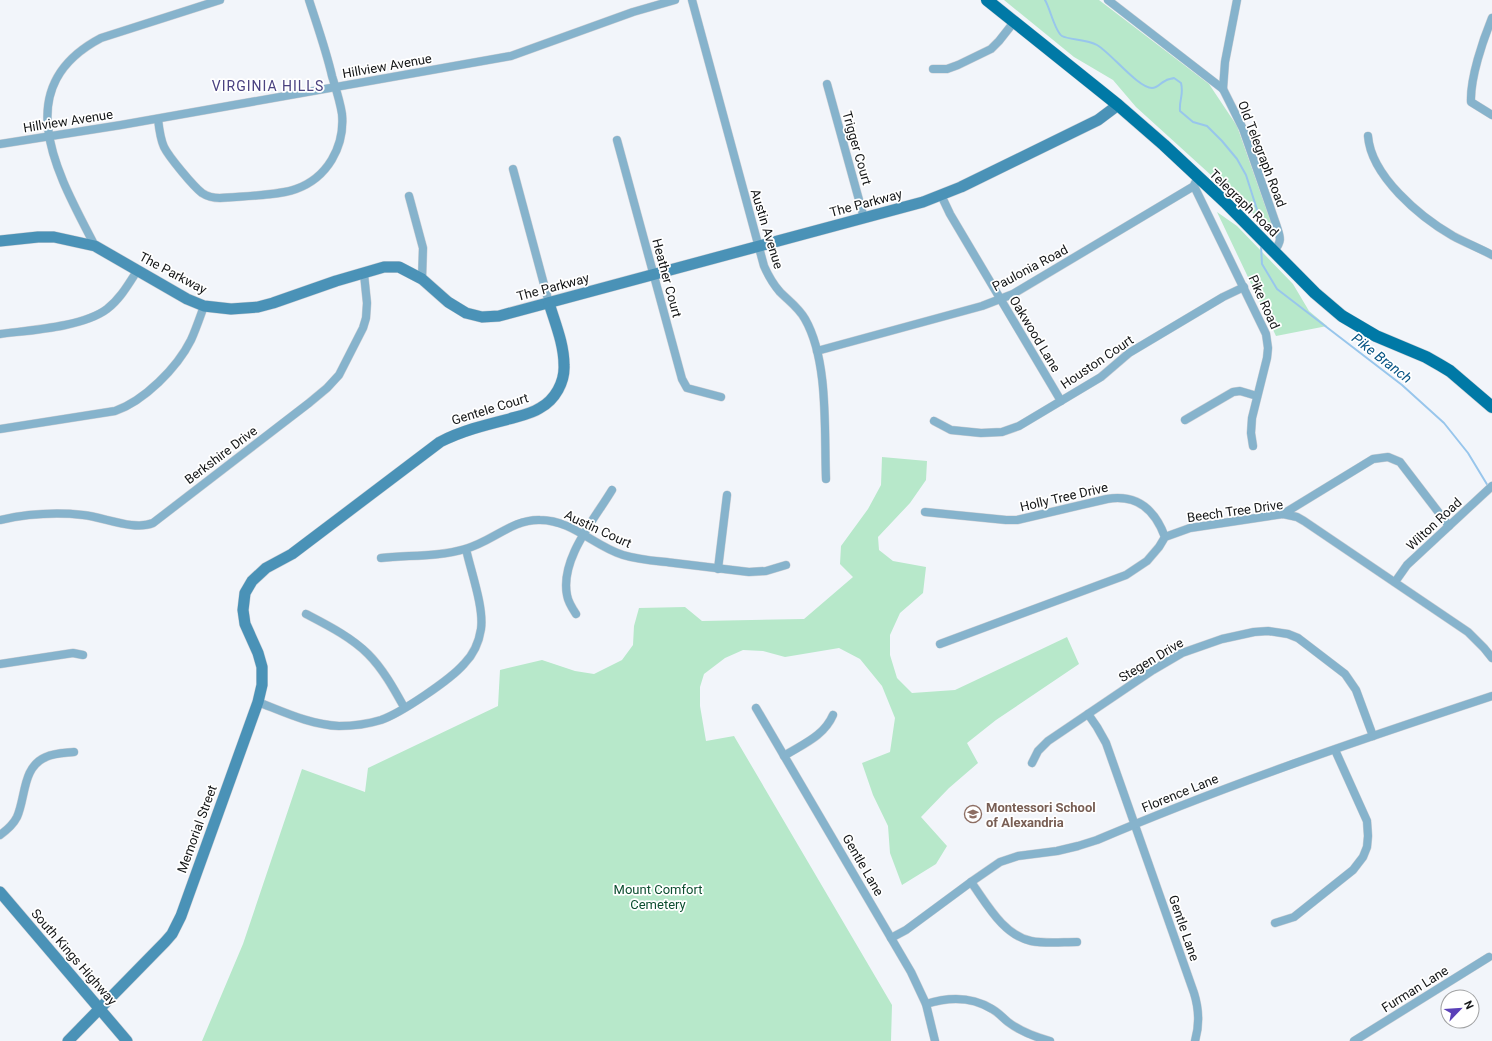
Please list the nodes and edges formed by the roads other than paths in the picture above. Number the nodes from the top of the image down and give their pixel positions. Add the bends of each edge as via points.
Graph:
1 (220, 0) edge
2 (309, 0) edge
3 (675, 0) edge
4 (692, 0) edge
5 (987, 0) edge
6 (1108, 0) edge
7 (1238, 0) edge
8 (1492, 18) edge
9 (1014, 22) junction
10 (932, 69) dead end
11 (826, 84) dead end
12 (336, 87) junction
13 (1223, 89) junction
14 (1118, 105) junction
15 (1492, 115) edge
16 (158, 119) junction
17 (50, 136) junction
18 (1368, 136) dead end
19 (617, 140) dead end
20 (0, 144) edge
21 (513, 169) dead end
22 (1195, 181) junction
23 (941, 195) junction
24 (409, 196) dead end
25 (864, 218) junction
26 (0, 242) edge
27 (94, 246) junction
28 (758, 246) junction
29 (1274, 251) junction
30 (1492, 255) edge
31 (137, 270) junction
32 (364, 274) junction
33 (654, 275) junction
34 (422, 279) junction
35 (1244, 287) junction
36 (1000, 299) junction
37 (549, 303) junction
38 (204, 306) junction
39 (0, 334) edge
40 (817, 351) junction
41 (1257, 396) junction
42 (721, 397) dead end
43 (1060, 401) junction
44 (1492, 407) edge
45 (1185, 420) dead end
46 (934, 421) dead end
47 (0, 429) edge
48 (1253, 446) dead end
49 (826, 479) dead end
50 (1492, 486) edge
51 (612, 490) dead end
52 (727, 495) dead end
53 (925, 512) dead end
54 (1283, 514) junction
55 (0, 520) edge
56 (1449, 526) junction
57 (584, 534) junction
58 (1165, 537) junction
59 (466, 549) junction
60 (381, 558) dead end
61 (786, 565) dead end
62 (718, 569) junction
63 (1395, 582) junction
64 (246, 590) joint
65 (306, 614) dead end
66 (576, 614) dead end
67 (940, 644) dead end
68 (83, 655) dead end
69 (1492, 658) edge
70 (0, 664) edge
71 (1492, 696) edge
72 (258, 702) junction
73 (404, 707) junction
74 (756, 708) dead end
75 (1088, 714) junction
76 (833, 715) dead end
77 (1373, 736) junction
78 (1335, 750) junction
79 (74, 752) dead end
80 (784, 756) junction
81 (1032, 763) dead end
82 (1135, 824) junction
83 (0, 835) edge
84 (971, 882) junction
85 (0, 892) edge
86 (1275, 923) dead end
87 (892, 938) junction
88 (1077, 942) dead end
89 (1489, 957) dead end
90 (926, 1004) junction
91 (100, 1008) junction
92 (68, 1041) edge
93 (127, 1041) edge
94 (935, 1041) edge
95 (1050, 1041) edge
96 (1195, 1041) edge
97 (1354, 1041) edge

1 - 17 street via 114,33 80,51 63,69 50,93 47,110
2 - 12 street
3 - 12 street, Hillview Avenue via 633,12 511,56
4 - 28 street, Austin Avenue
5 - 9 main road, Telegraph Road
6 - 13 street, Old Telegraph Road
7 - 13 street via 1225,62
8 - 15 street via 1485,35 1471,91 1471,102
9 - 10 street via 991,48 947,69
9 - 14 main road, Telegraph Road
11 - 25 street, Trigger Court
12 - 16 street, Hillview Avenue
12 - 16 street via 342,120 341,137 336,152 326,168 313,180 286,192 220,198 204,194 168,153
13 - 29 street, Old Telegraph Road via 1242,129 1279,231 1280,243
14 - 22 main road, Telegraph Road via 1164,145
14 - 23 street, The Parkway via 1098,120
16 - 17 street, Hillview Avenue
17 - 20 street, Hillview Avenue
17 - 27 street via 60,176
18 - 30 street via 1376,162 1405,199 1446,231
19 - 33 street, Heather Court
21 - 37 street, Gentele Court
22 - 29 main road, Telegraph Road via 1225,202
22 - 35 street, Pike Road
22 - 36 street, Paulonia Road via 1013,294
23 - 25 street, The Parkway
23 - 36 street, Oakwood Lane
24 - 34 street via 423,248
25 - 28 street, The Parkway
26 - 27 street, The Parkway via 54,237
27 - 31 street, The Parkway
28 - 33 street, The Parkway
28 - 40 street, Austin Avenue via 767,274 805,318
29 - 44 main road, Telegraph Road via 1315,293 1342,316 1376,336 1440,365
31 - 38 street, The Parkway
31 - 39 street via 115,302 94,317 76,323
32 - 34 street, The Parkway via 384,267 399,267
32 - 38 street, The Parkway via 258,307 231,309
32 - 55 street, Berkshire Drive via 368,303 366,318 334,382 148,525 68,514 22,516
33 - 37 street, The Parkway
33 - 42 street, Heather Court via 682,379 687,388
34 - 37 street, The Parkway via 454,306 477,316 499,316
35 - 41 street, Pike Road via 1268,341 1267,358
35 - 43 street, Houston Court via 1129,353 1101,377
36 - 40 street, Paulonia Road
36 - 43 street, Oakwood Lane
37 - 64 street, Gentele Court via 562,347 564,366 561,385 549,402 531,413 466,431 440,442 292,554 260,573
38 - 47 street via 185,351 152,389 134,402 115,411
40 - 49 street, Austin Avenue via 822,381
41 - 45 street via 1240,391 1233,392
41 - 48 street, Pike Road via 1251,425
43 - 46 street, Houston Court via 1019,426 997,432 957,431
50 - 56 street, Wilton Road
51 - 57 street
52 - 62 street
53 - 58 street, Holly Tree Drive via 1017,520 1107,499 1122,498 1140,503 1149,510 1160,523
54 - 56 street via 1374,459 1388,456 1400,462
54 - 58 street, Beech Tree Drive via 1200,526
54 - 63 street, Beech Tree Drive via 1304,521
56 - 63 street, Wilton Road via 1404,568
57 - 59 street, Austin Court via 555,522 534,520 513,525
57 - 62 street, Austin Court via 624,556
57 - 66 street via 570,561 566,577 569,604
58 - 67 street via 1146,561 1126,575
59 - 60 street, Austin Court
59 - 73 street via 481,613 477,644 458,670
61 - 62 street, Austin Court via 758,572
63 - 69 street, Beech Tree Drive via 1468,632
64 - 72 street, Memorial Street via 243,617 262,667 262,685
65 - 73 street via 367,653 383,672
68 - 70 street via 73,653
71 - 77 street, Florence Lane
72 - 73 street via 311,722 339,726 377,721
72 - 91 street, Memorial Street via 176,928
74 - 80 street, Gentle Lane
75 - 77 street, Stegen Drive via 1182,653 1238,635 1278,632 1298,638 1345,674 1356,690
75 - 81 street, Stegen Drive via 1048,741 1038,751
75 - 82 street, Gentle Lane via 1098,726 1106,743
76 - 80 street via 820,734
77 - 78 street, Florence Lane
78 - 82 street, Florence Lane via 1222,789
78 - 86 street via 1367,821 1367,847 1363,858 1353,870 1294,917
79 - 83 street via 47,756 34,765 28,776 16,817
80 - 87 street, Gentle Lane
82 - 84 street, Florence Lane via 1078,846 1010,859
82 - 96 street, Gentle Lane via 1194,993 1199,1015
84 - 87 street, Florence Lane
84 - 88 street via 1003,925 1016,936 1032,942
85 - 91 street, South Kings Highway
87 - 90 street, Gentle Lane
89 - 97 street, Furman Lane
90 - 94 street, Gentle Lane
90 - 95 street via 950,998 973,1001 992,1009 1022,1031
91 - 92 street, Memorial Street
91 - 93 street, South Kings Highway

